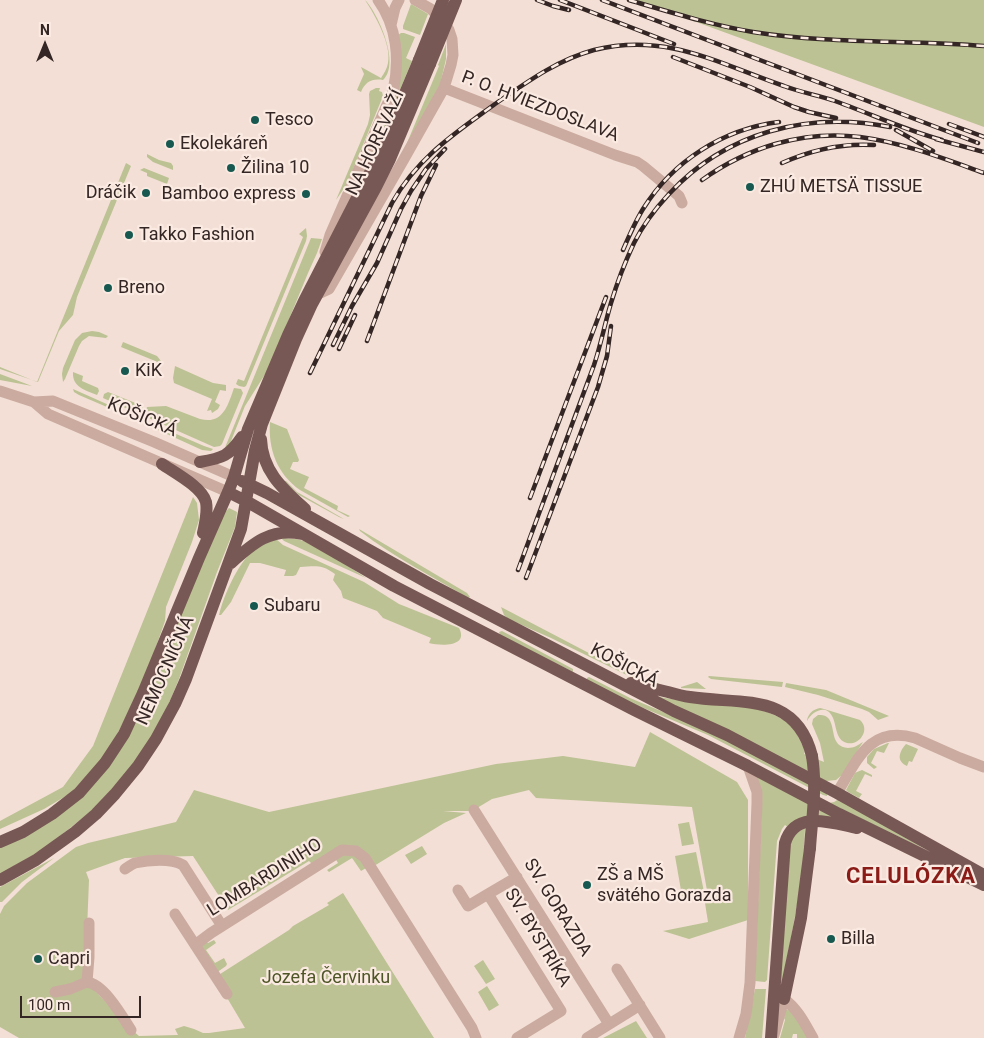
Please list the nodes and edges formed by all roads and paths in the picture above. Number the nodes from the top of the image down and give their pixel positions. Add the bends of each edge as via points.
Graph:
1 (378, 0) edge
2 (399, 0) edge
3 (414, 0) edge
4 (443, 0) edge
5 (456, 0) edge
6 (391, 25) junction
7 (424, 62) junction
8 (444, 88) junction
9 (682, 203) dead end
10 (321, 267) junction
11 (316, 295) junction
12 (0, 391) edge
13 (34, 402) junction
14 (262, 424) junction
15 (248, 429) junction
16 (200, 462) junction
17 (162, 464) junction
18 (234, 477) junction
19 (249, 484) junction
20 (228, 492) junction
21 (246, 501) junction
22 (320, 522) junction
23 (308, 536) junction
24 (199, 558) junction
25 (229, 564) junction
26 (489, 614) junction
27 (481, 630) junction
28 (584, 665) junction
29 (607, 676) junction
30 (577, 680) junction
31 (748, 766) junction
32 (984, 767) edge
33 (837, 792) junction
34 (815, 802) junction
35 (474, 810) dead end
36 (876, 832) junction
37 (0, 842) edge
38 (125, 869) dead end
39 (984, 875) edge
40 (517, 877) junction
41 (0, 880) edge
42 (984, 885) edge
43 (458, 890) dead end
44 (488, 894) junction
45 (175, 914) dead end
46 (89, 923) dead end
47 (222, 926) junction
48 (195, 945) junction
49 (617, 969) dead end
50 (87, 982) junction
51 (55, 992) dead end
52 (227, 994) dead end
53 (784, 1000) junction
54 (640, 1005) junction
55 (609, 1024) junction
56 (131, 1030) dead end
57 (476, 1038) edge
58 (517, 1038) edge
59 (587, 1038) edge
60 (660, 1038) edge
61 (739, 1038) edge
62 (772, 1038) edge
63 (813, 1038) edge

1 - 6 street, NA HOREVAŽÍ
2 - 6 street
3 - 8 street, P. O. HVIEZDOSLAVA via 439,16 449,30 453,54
4 - 7 main road, NA HOREVAŽÍ, bridge
5 - 7 main road, NA HOREVAŽÍ, bridge
6 - 10 street, NA HOREVAŽÍ via 397,52 393,91 330,235
7 - 10 main road, NA HOREVAŽÍ
7 - 11 main road, NA HOREVAŽÍ via 398,142
8 - 9 street, P. O. HVIEZDOSLAVA via 637,162 679,196
8 - 11 street, NA HOREVAŽÍ via 328,289
10 - 15 main road, NA HOREVAŽÍ
11 - 14 main road, NA HOREVAŽÍ
12 - 13 street, KOŠICKÁ
13 - 16 street, KOŠICKÁ via 53,401
13 - 17 street, KOŠICKÁ via 48,414
14 - 19 main road, NA HOREVAŽÍ
14 - 22 main road, NA HOREVAŽÍ via 263,454 272,475
15 - 16 main road via 230,452
15 - 18 main road, NA HOREVAŽÍ
16 - 18 street, KOŠICKÁ
17 - 20 street, KOŠICKÁ
17 - 24 main road via 196,487 206,502
18 - 19 main road, KOŠICKÁ
18 - 20 main road, NA HOREVAŽÍ
19 - 21 main road, NA HOREVAŽÍ
19 - 22 main road, KOŠICKÁ
20 - 21 main road, KOŠICKÁ
20 - 24 main road, NEMOCNIČNÁ
21 - 23 main road, KOŠICKÁ
21 - 25 main road, NEMOCNIČNÁ via 242,529
22 - 26 main road, KOŠICKÁ
23 - 25 main road via 284,533 268,536 255,542
23 - 27 main road, KOŠICKÁ via 394,586
24 - 37 main road, NEMOCNIČNÁ via 118,746 79,793 23,832
25 - 41 main road, NEMOCNIČNÁ via 186,679 163,726 138,766 96,814 75,832 36,860
26 - 27 street
26 - 28 main road, KOŠICKÁ
27 - 30 main road, KOŠICKÁ
28 - 29 main road, KOŠICKÁ
28 - 30 street
29 - 33 main road, KOŠICKÁ
29 - 53 main road, bridge via 689,697 766,705 796,724 806,739 814,770 810,848
30 - 31 main road, KOŠICKÁ
31 - 34 main road, KOŠICKÁ
31 - 61 street via 757,792 757,812 750,983
32 - 33 street via 914,738 892,735 868,746
33 - 34 main road via 830,798
33 - 39 main road, KOŠICKÁ
34 - 36 main road, KOŠICKÁ
35 - 40 street, SV. GORAZDA
36 - 42 main road, KOŠICKÁ
36 - 62 main road via 808,820 788,834
38 - 47 street via 134,863 171,860 183,865
40 - 44 street, SV. BYSTRÍKA
40 - 55 street, SV. GORAZDA
43 - 44 street via 468,906
44 - 58 street, SV. BYSTRÍKA via 561,1011
45 - 48 street
46 - 50 street
47 - 48 street, LOMBARDINIHO
47 - 57 street, LOMBARDINIHO via 342,850 356,851 365,858
48 - 52 street
49 - 54 street
50 - 51 street
50 - 56 street via 92,982 110,998
53 - 62 street
53 - 63 street via 796,1010
54 - 55 street
54 - 60 street
55 - 59 street

